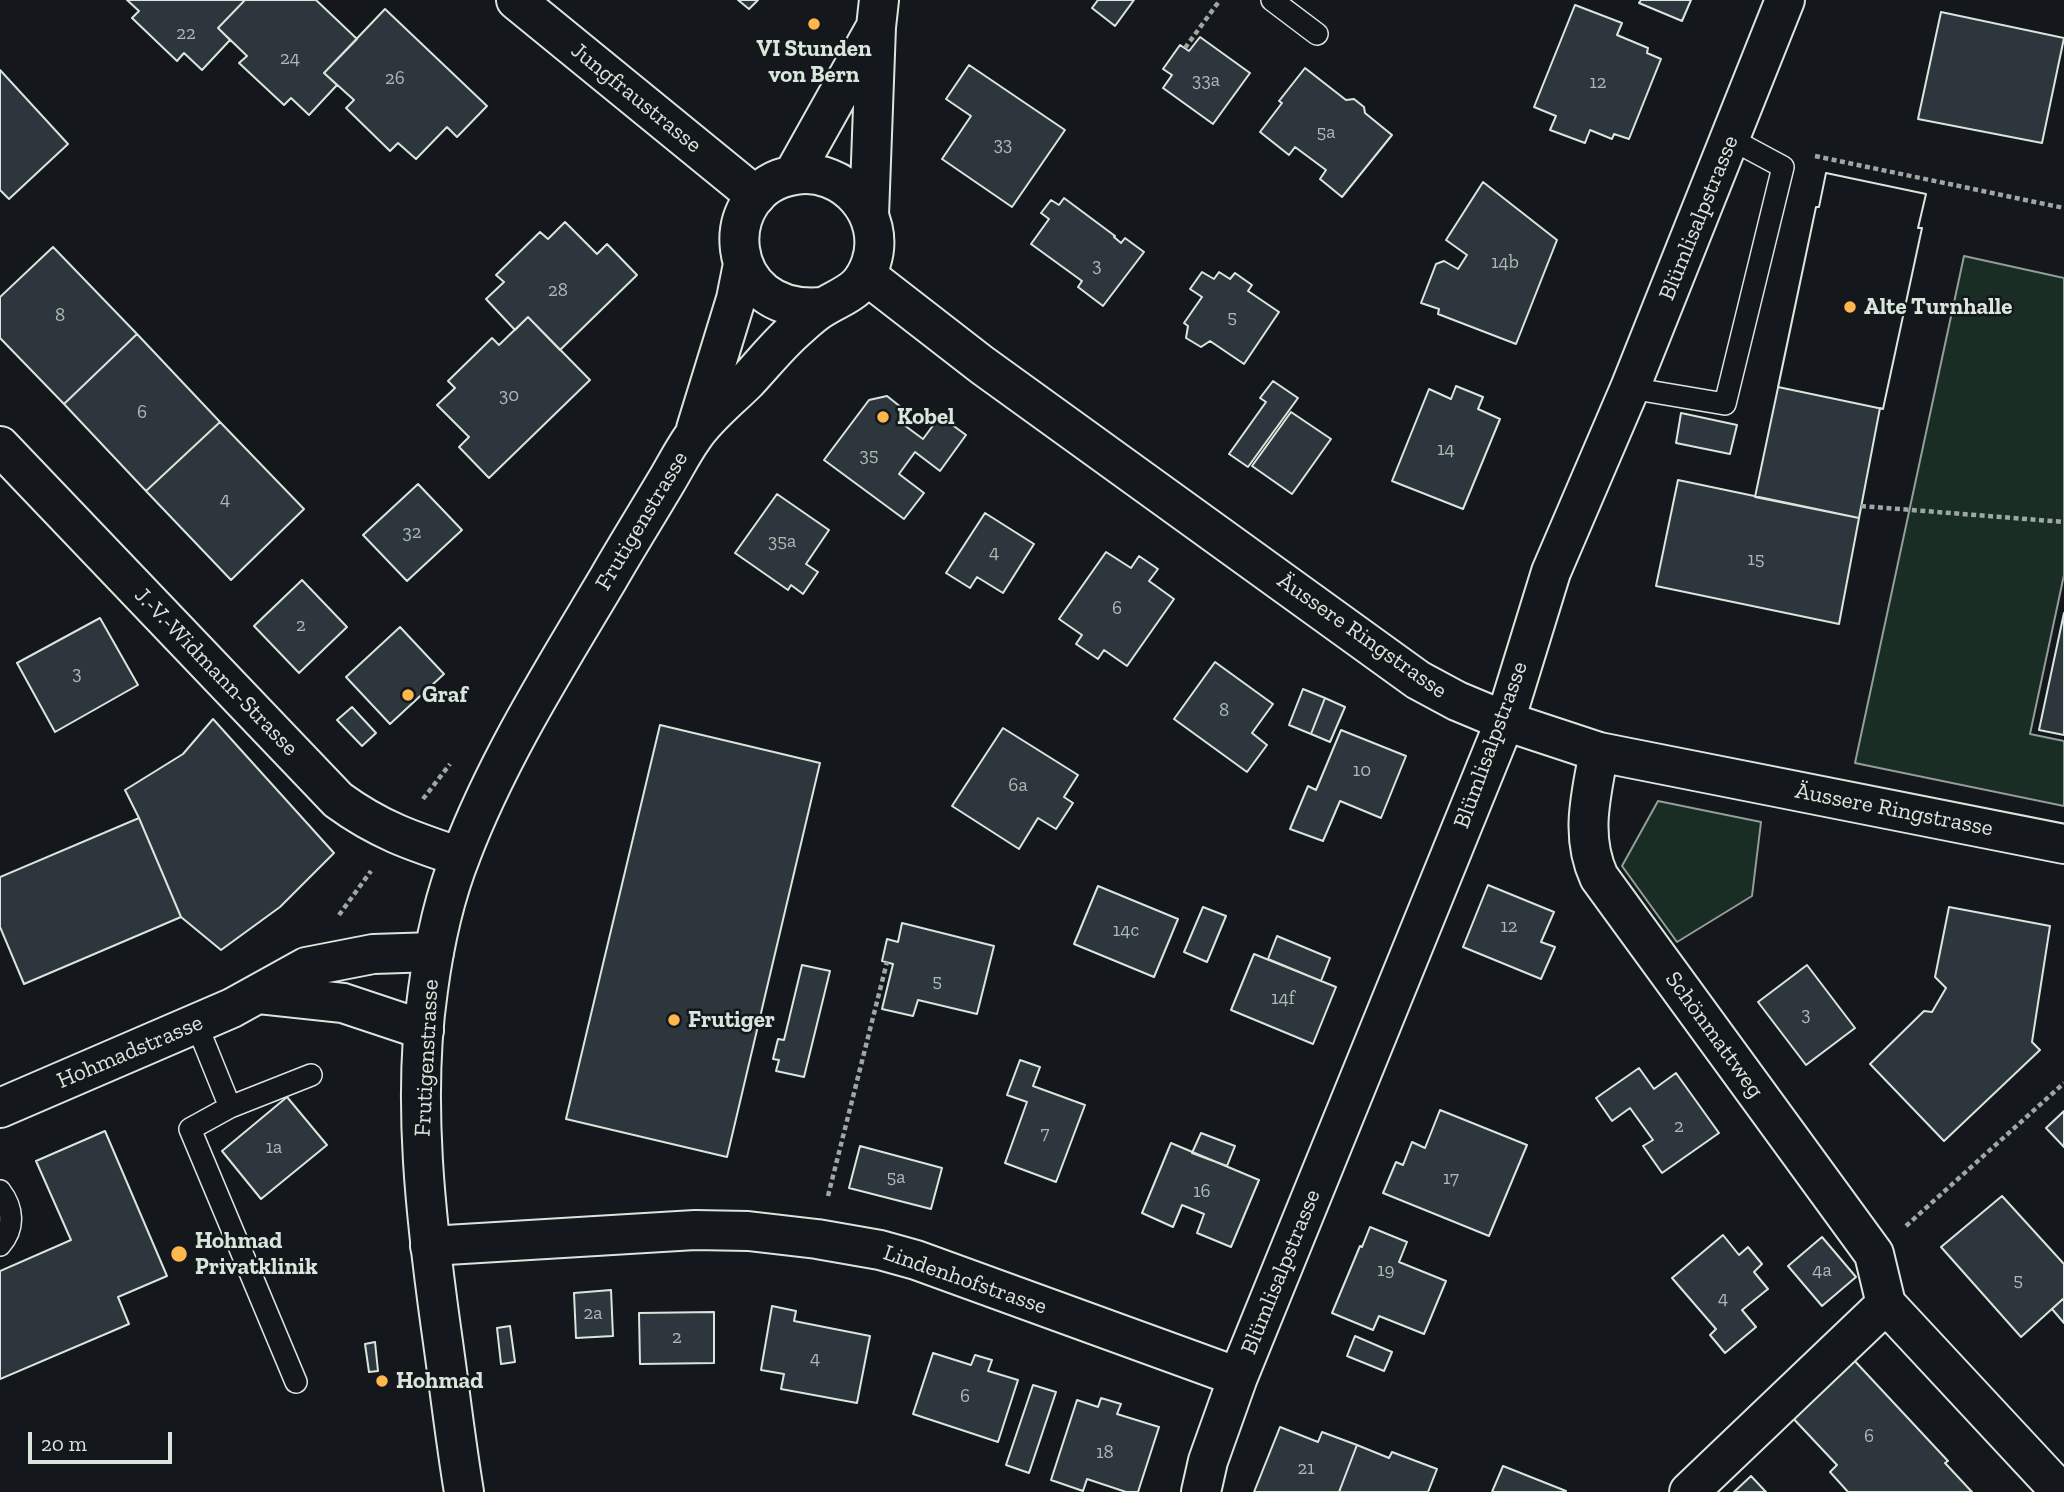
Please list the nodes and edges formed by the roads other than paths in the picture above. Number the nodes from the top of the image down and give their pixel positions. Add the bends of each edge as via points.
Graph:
1 (516, 0) edge
2 (1272, 0) edge
3 (1785, 0) edge
4 (877, 14) edge
5 (1317, 34) dead end
6 (1731, 139) junction
7 (793, 175) junction
8 (756, 196) junction
9 (869, 215) junction
10 (743, 264) junction
11 (866, 275) junction
12 (823, 307) junction
13 (1630, 388) junction
14 (694, 435) junction
15 (4, 457) edge
16 (1505, 721) junction
17 (1600, 752) junction
18 (2064, 844) edge
19 (460, 856) junction
20 (434, 952) junction
21 (259, 994) junction
22 (196, 1023) junction
23 (424, 1030) junction
24 (311, 1075) dead end
25 (230, 1107) junction
26 (0, 1108) edge
27 (0, 1191) edge
28 (0, 1245) edge
29 (430, 1246) junction
30 (1886, 1304) junction
31 (1238, 1377) junction
32 (296, 1382) dead end
33 (464, 1492) edge
34 (1201, 1492) edge
35 (1689, 1492) edge
36 (2061, 1492) edge

1 - 8 street, Jungfraustrasse
2 - 5 lane
3 - 6 street, Blümlisalpstrasse
4 - 7 street
4 - 9 street
6 - 13 street, Blümlisalpstrasse
6 - 13 lane via 1783,167 1725,404
7 - 8 street
7 - 9 street via 811,174 846,186
8 - 10 street via 740,229
9 - 11 street via 875,245
10 - 12 street via 750,279 775,301 790,307
10 - 14 street, Frutigenstrasse
11 - 12 street via 848,295
11 - 16 street, Äussere Ringstrasse via 982,365 1418,680
12 - 14 street, Frutigenstrasse via 776,348
13 - 16 street, Blümlisalpstrasse via 1551,572
14 - 19 street, Frutigenstrasse via 544,685
15 - 19 street, J.-V.-Widmann-Strasse via 338,800 395,835
16 - 17 street, Äussere Ringstrasse
16 - 31 street, Blümlisalpstrasse
17 - 18 street, Äussere Ringstrasse
17 - 30 street, Schönmattweg via 1588,814 1588,843 1600,877 1874,1254
19 - 20 street, Frutigenstrasse
20 - 21 street, Hohmadstrasse via 373,954 306,967
20 - 23 street, Frutigenstrasse
21 - 22 street, Hohmadstrasse
21 - 23 street via 343,1003
22 - 25 lane
22 - 26 street, Hohmadstrasse
23 - 29 street, Frutigenstrasse via 422,1115
24 - 25 lane
25 - 32 lane via 190,1129
27 - 28 lane via 11,1214
29 - 31 street, Lindenhofstrasse via 695,1230 817,1239 916,1260
29 - 33 street, Frutigenstrasse
30 - 35 street
30 - 36 street, Schönmattweg
31 - 34 street, Blümlisalpstrasse

